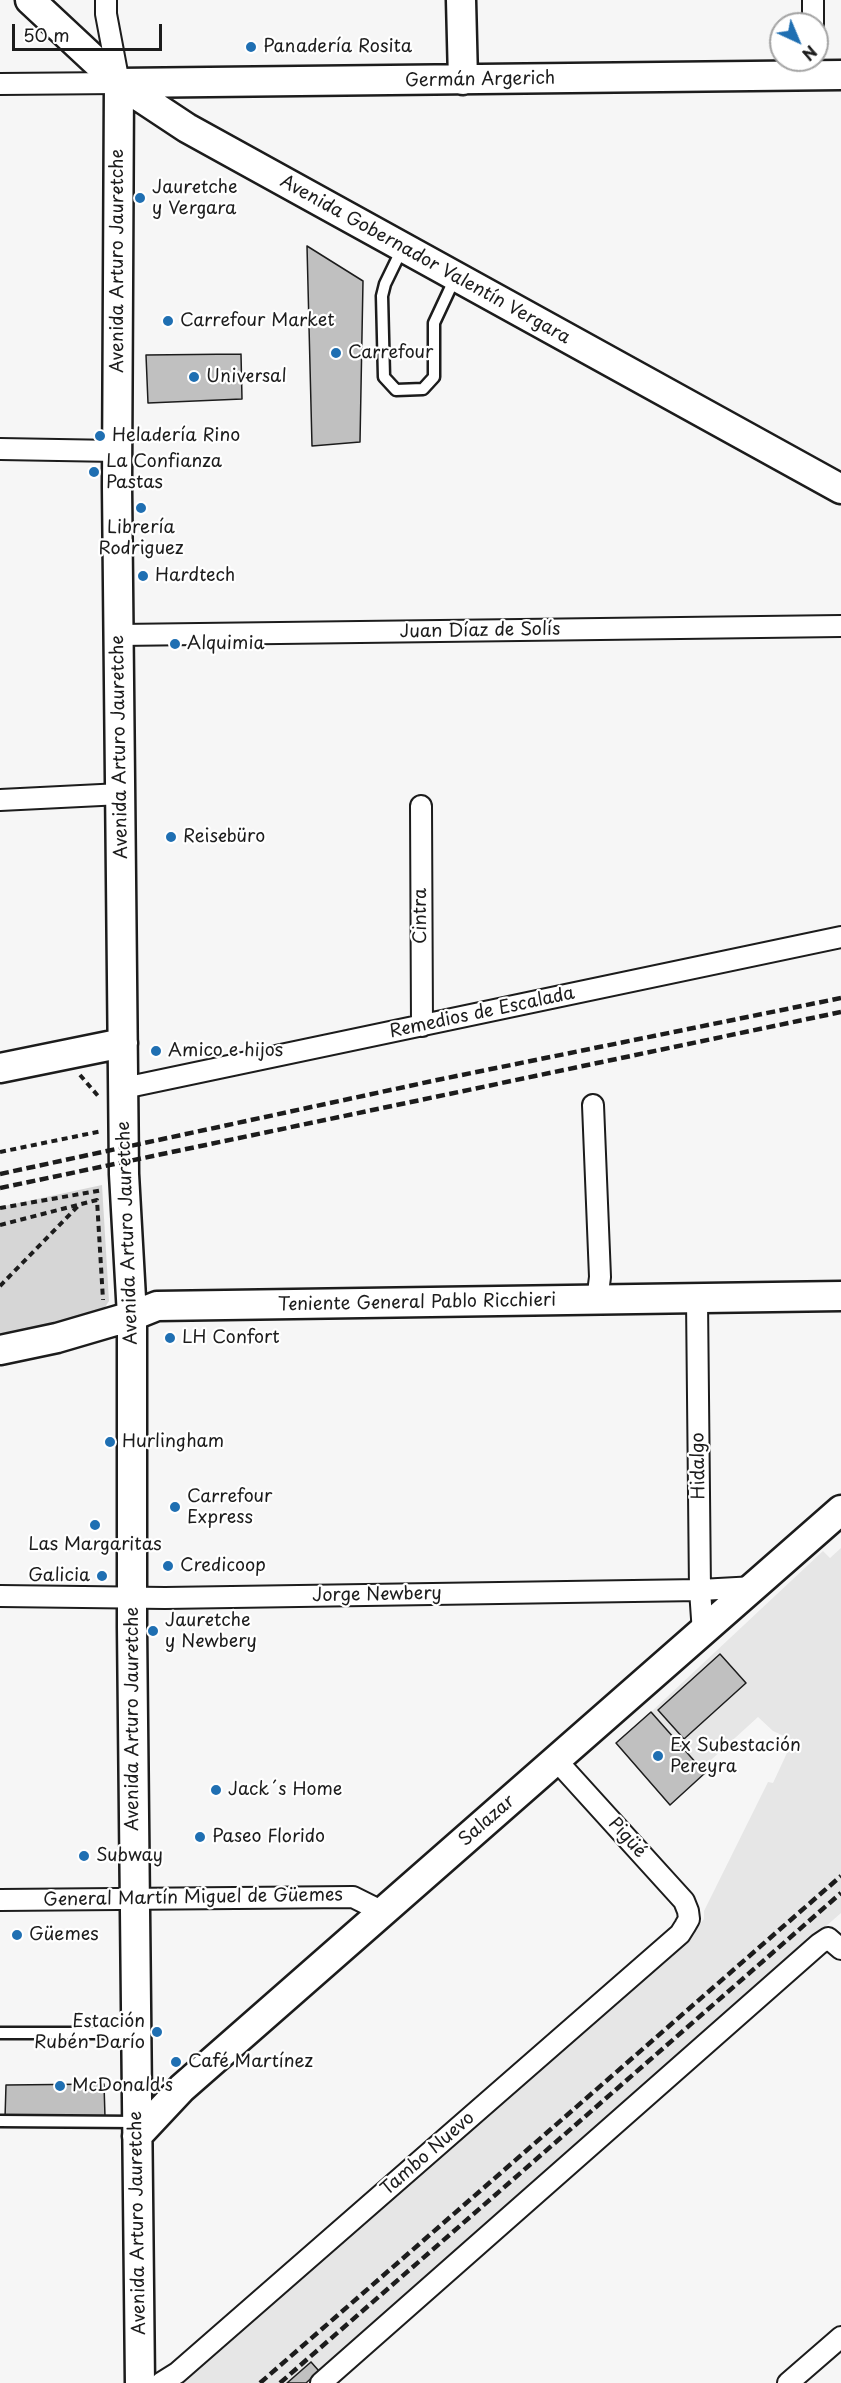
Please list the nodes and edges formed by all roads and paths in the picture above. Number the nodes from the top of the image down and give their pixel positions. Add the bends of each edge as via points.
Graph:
1 (30, 0) edge
2 (106, 0) edge
3 (461, 0) edge
4 (769, 72) edge
5 (463, 80) junction
6 (119, 83) junction
7 (0, 84) edge
8 (402, 249) junction
9 (456, 278) junction
10 (0, 449) edge
11 (117, 451) junction
12 (841, 489) edge
13 (841, 626) edge
14 (119, 635) junction
15 (121, 794) junction
16 (0, 800) edge
17 (421, 806) dead end
18 (841, 937) edge
19 (422, 1026) junction
20 (123, 1043) junction
21 (0, 1068) edge
22 (124, 1088) junction
23 (593, 1105) dead end
24 (124, 1127) junction
25 (0, 1152) edge
26 (125, 1185) junction
27 (78, 1205) junction
28 (0, 1208) edge
29 (0, 1225) edge
30 (0, 1286) edge
31 (841, 1296) edge
32 (697, 1300) junction
33 (597, 1301) junction
34 (132, 1310) junction
35 (0, 1350) edge
36 (841, 1510) edge
37 (755, 1587) junction
38 (700, 1590) junction
39 (0, 1596) edge
40 (132, 1598) junction
41 (703, 1633) junction
42 (557, 1761) junction
43 (135, 1899) junction
44 (0, 1900) edge
45 (383, 1912) junction
46 (689, 1919) joint
47 (834, 1943) edge
48 (0, 2033) edge
49 (136, 2033) junction
50 (0, 2121) edge
51 (137, 2129) junction
52 (841, 2337) edge
53 (140, 2383) edge
54 (161, 2383) edge
55 (321, 2383) edge
56 (788, 2383) edge

1 - 6 main road, Avenida Gobernador Valentín Vergara
2 - 6 street
3 - 5 main road
4 - 5 main road, Germán Argerich
5 - 6 main road, Germán Argerich
6 - 7 street
6 - 8 main road, Avenida Gobernador Valentín Vergara via 187,128
6 - 11 main road, Avenida Arturo Jauretche
8 - 9 main road, Avenida Gobernador Valentín Vergara
8 - 9 lane via 382,296 384,377 396,390 423,389 434,377 434,322
9 - 12 main road, Avenida Gobernador Valentín Vergara
10 - 11 street
11 - 14 main road, Avenida Arturo Jauretche
13 - 14 street, Juan Díaz de Solís
14 - 15 main road, Avenida Arturo Jauretche
15 - 16 street
15 - 20 main road, Avenida Arturo Jauretche
17 - 19 street, Cintra
18 - 19 street, Remedios de Escalada
19 - 22 street, Remedios de Escalada
20 - 21 main road
20 - 22 main road, Avenida Arturo Jauretche
22 - 24 main road, Avenida Arturo Jauretche
23 - 33 street via 600,1277
24 - 25 path
24 - 26 main road, Avenida Arturo Jauretche
26 - 28 path
26 - 34 main road, Avenida Arturo Jauretche
27 - 29 path
27 - 30 path
27 - 34 path via 97,1200 103,1300
31 - 32 main road, Teniente General Pablo Ricchieri
32 - 33 main road, Teniente General Pablo Ricchieri
32 - 38 street, Hidalgo
33 - 34 main road, Teniente General Pablo Ricchieri via 157,1306
34 - 35 main road, Teniente General Pablo Ricchieri via 57,1338
34 - 40 main road, Avenida Arturo Jauretche
36 - 37 main road, Salazar
37 - 38 street, Jorge Newbery
37 - 41 main road, Salazar
38 - 40 street, Jorge Newbery
38 - 41 street, Hidalgo
39 - 40 street, Jorge Newbery
40 - 43 main road, Avenida Arturo Jauretche
41 - 42 main road, Salazar
42 - 45 main road, Salazar
42 - 46 street, Pigüé via 684,1901
43 - 44 street, General Martín Miguel de Güemes
43 - 45 street, General Martín Miguel de Güemes via 353,1897
43 - 49 main road, Avenida Arturo Jauretche
45 - 51 main road, Salazar
46 - 54 street, Tambo Nuevo via 680,1934 662,1950
47 - 55 street
48 - 49 lane
49 - 51 main road, Avenida Arturo Jauretche
50 - 51 lane
51 - 53 main road, Avenida Arturo Jauretche
52 - 56 street

